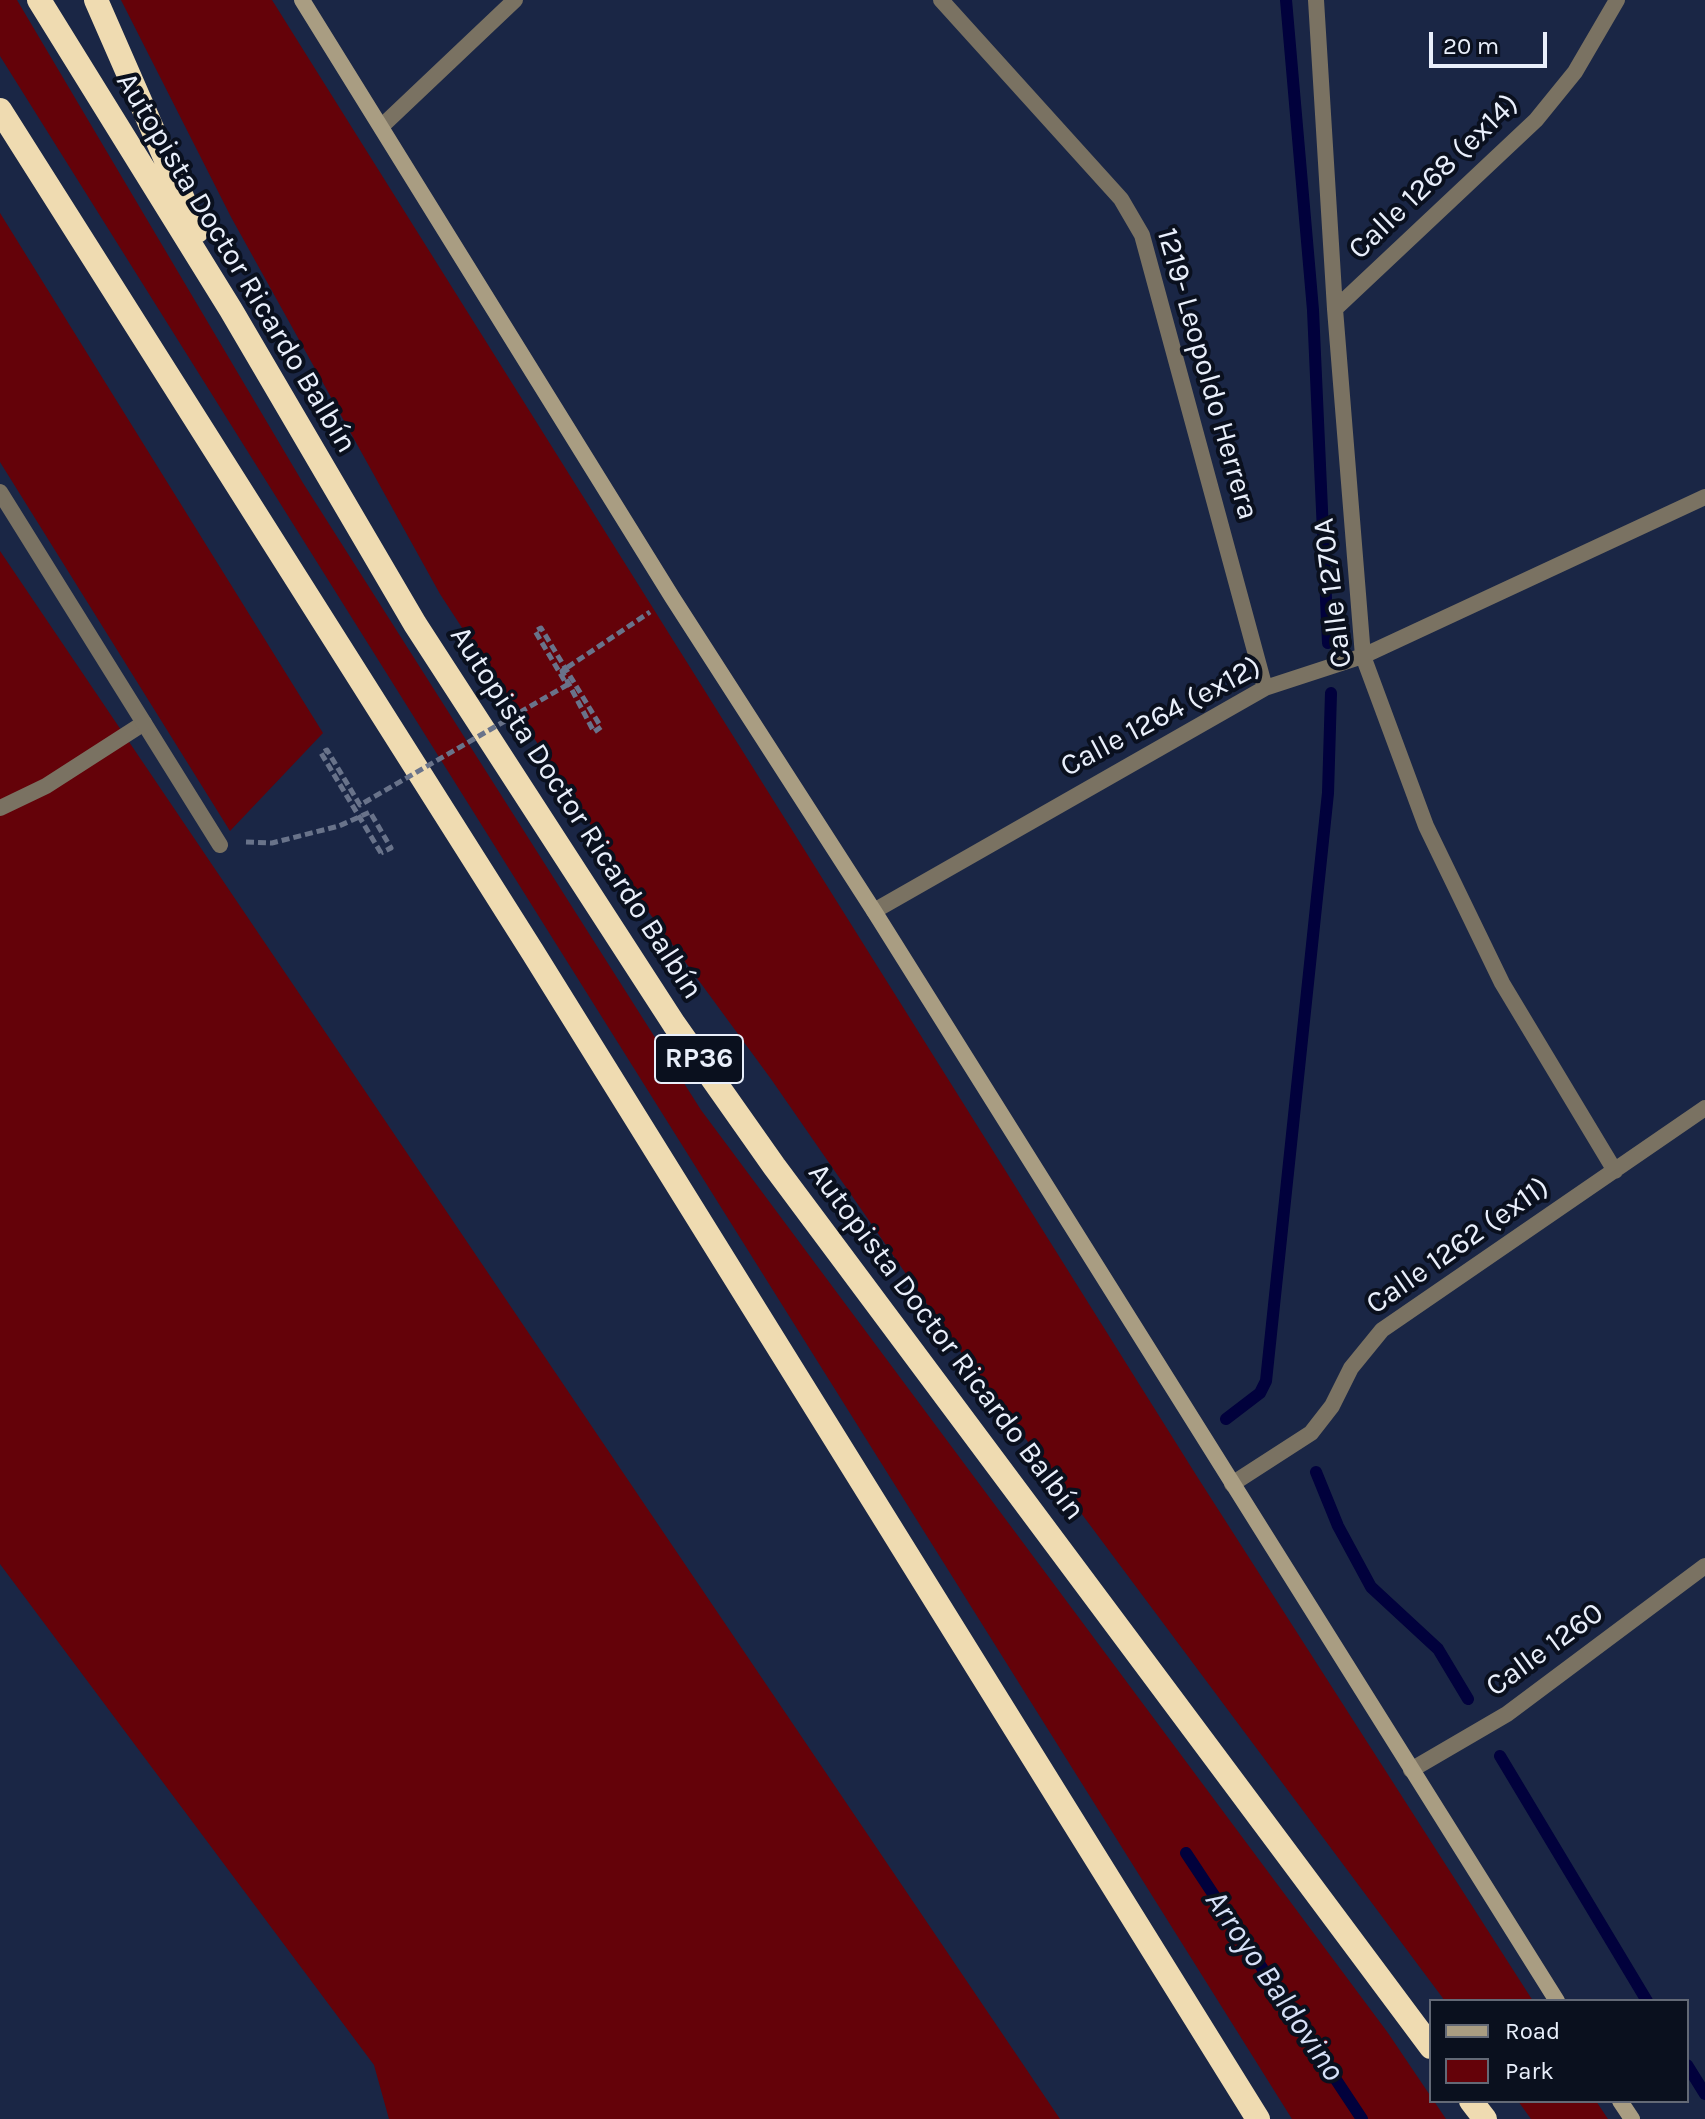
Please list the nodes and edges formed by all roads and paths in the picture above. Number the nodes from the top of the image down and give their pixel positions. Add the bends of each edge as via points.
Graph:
1 (39, 0) edge
2 (96, 0) edge
3 (302, 0) edge
4 (515, 0) edge
5 (941, 0) edge
6 (1316, 0) edge
7 (1617, 0) edge
8 (0, 110) edge
9 (382, 126) junction
10 (1335, 309) junction
11 (231, 310) junction
12 (0, 492) edge
13 (1705, 497) edge
14 (672, 597) junction
15 (1363, 656) junction
16 (1265, 688) junction
17 (144, 723) junction
18 (0, 808) edge
19 (220, 845) joint
20 (874, 911) junction
21 (1705, 1108) edge
22 (1615, 1171) junction
23 (1232, 1484) junction
24 (1705, 1566) edge
25 (1411, 1770) junction
26 (1556, 1999) edge
27 (1429, 2044) edge
28 (1473, 2103) edge
29 (1258, 2119) edge
30 (1485, 2119) edge

1 - 11 highway, Autopista Doctor Ricardo Balbín / RP36
2 - 11 highway
3 - 9 street
4 - 9 street
5 - 16 street, 1219- Leopoldo Herrera via 1121,199 1142,235
6 - 10 street, Calle 1270A
7 - 10 street, Calle 1268 (ex14) via 1575,72 1536,120
8 - 29 highway, RP36 via 532,951
9 - 14 street
10 - 15 street, Calle 1270A
11 - 27 highway, Autopista Doctor Ricardo Balbín / RP36 via 415,624 674,1024
12 - 17 street
13 - 15 street, Calle 1264 (ex12)
14 - 19 path, bridge via 562,671 594,732 601,727 541,628 535,631 567,685 360,805 327,750 321,753 381,853 391,848 370,812 339,826 272,843
14 - 20 street
15 - 16 street, Calle 1264 (ex12)
15 - 22 street, Calle 1270A via 1426,826 1502,983
16 - 20 street, Calle 1264 (ex12)
17 - 18 street via 46,786
17 - 19 street
20 - 23 street
21 - 22 street, Calle 1262 (ex11)
22 - 23 street, Calle 1262 (ex11) via 1382,1330 1311,1433
23 - 25 street
24 - 25 street, Calle 1260 via 1507,1714
25 - 26 street
28 - 30 highway

